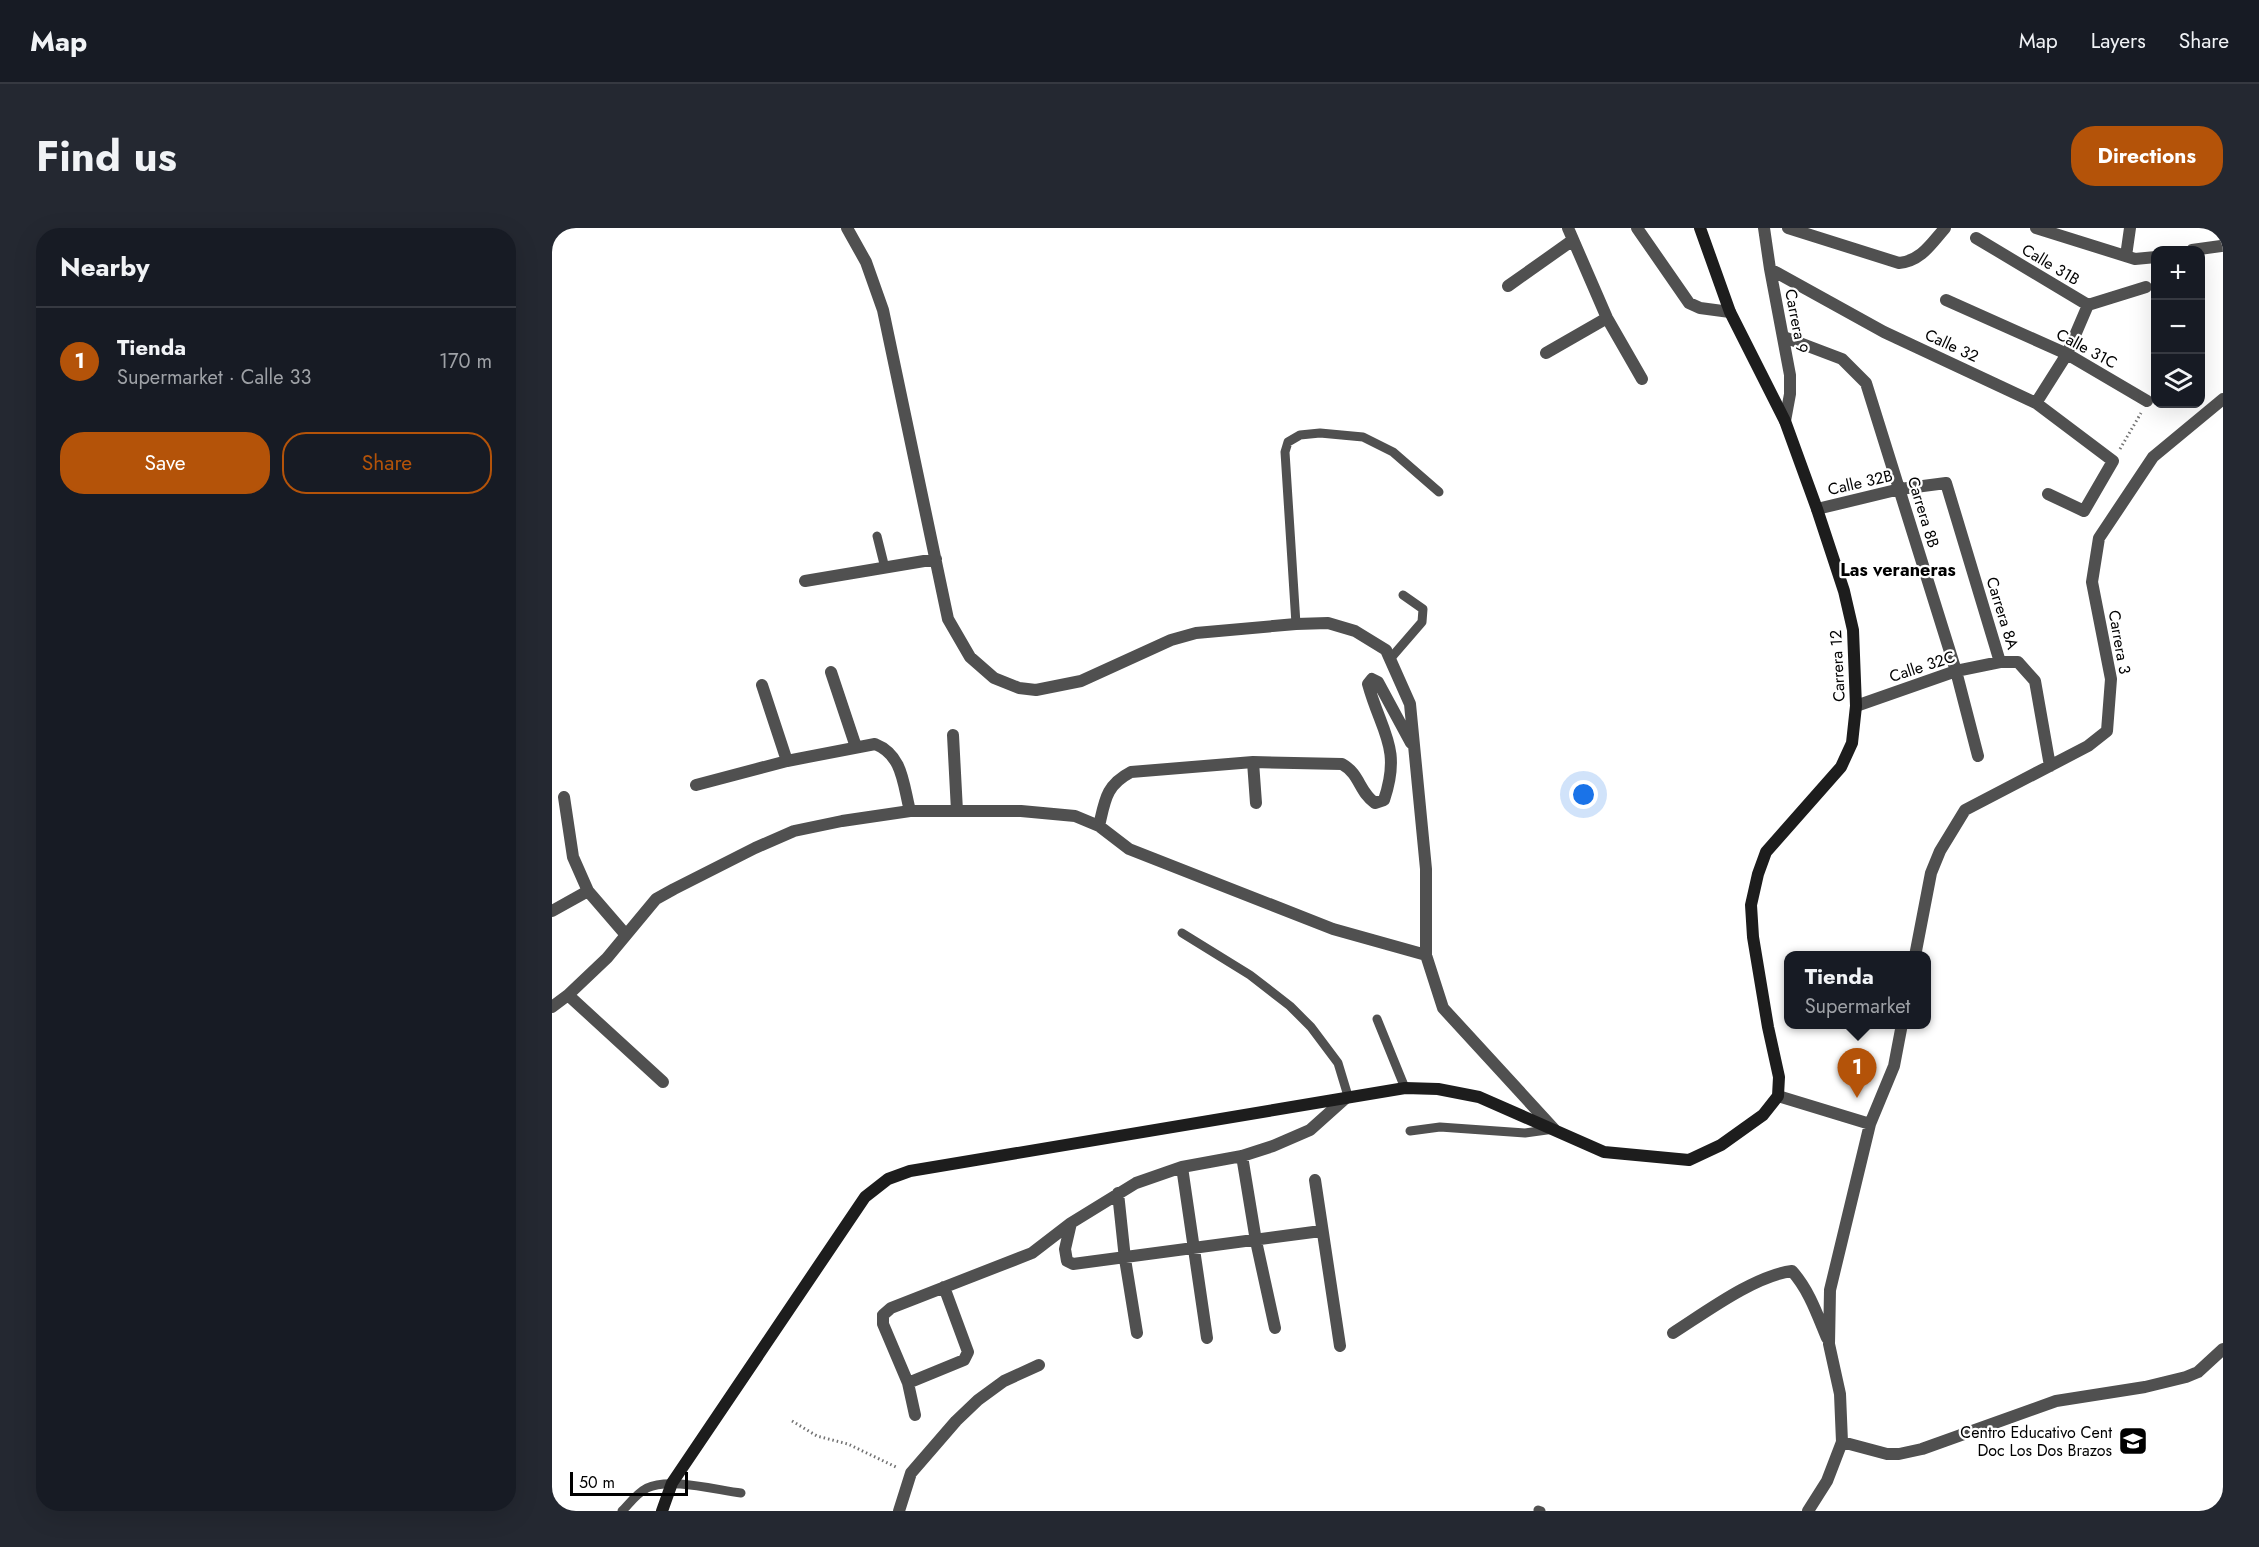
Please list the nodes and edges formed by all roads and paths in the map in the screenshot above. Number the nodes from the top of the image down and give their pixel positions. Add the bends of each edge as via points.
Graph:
1 (847, 228) edge
2 (1568, 228) edge
3 (1637, 228) edge
4 (1700, 228) edge
5 (1764, 228) edge
6 (1788, 228) edge
7 (1945, 228) edge
8 (2036, 228) edge
9 (2130, 228) edge
10 (1976, 238) dead end
11 (1573, 240) junction
12 (2221, 246) dead end
13 (2205, 248) edge
14 (2126, 256) junction
15 (2151, 257) edge
16 (1770, 269) junction
17 (1508, 286) dead end
18 (2146, 287) dead end
19 (1946, 300) dead end
20 (2088, 305) junction
21 (1730, 312) junction
22 (1608, 318) junction
23 (1784, 337) junction
24 (1546, 353) dead end
25 (2067, 354) junction
26 (1642, 379) dead end
27 (2223, 399) edge
28 (2147, 401) joint
29 (2036, 403) junction
30 (1785, 421) junction
31 (2113, 461) junction
32 (1946, 483) joint
33 (1900, 489) junction
34 (1439, 492) dead end
35 (2048, 494) dead end
36 (1817, 509) junction
37 (877, 536) dead end
38 (936, 559) junction
39 (885, 568) junction
40 (806, 581) dead end
41 (1403, 595) dead end
42 (1296, 624) junction
43 (1390, 659) junction
44 (2000, 662) junction
45 (1956, 671) junction
46 (831, 672) dead end
47 (762, 685) dead end
48 (1856, 706) junction
49 (952, 735) dead end
50 (856, 747) junction
51 (1414, 750) junction
52 (1978, 756) dead end
53 (787, 761) junction
54 (1253, 762) junction
55 (2050, 766) junction
56 (696, 785) dead end
57 (564, 797) dead end
58 (1256, 803) dead end
59 (910, 811) junction
60 (957, 811) junction
61 (1099, 826) junction
62 (588, 891) junction
63 (552, 911) edge
64 (1182, 933) dead end
65 (626, 935) junction
66 (1916, 951) edge
67 (1426, 955) junction
68 (568, 995) junction
69 (552, 1007) edge
70 (1377, 1019) dead end
71 (1901, 1029) edge
72 (663, 1082) dead end
73 (1405, 1088) junction
74 (1348, 1096) junction
75 (1778, 1096) junction
76 (1870, 1124) junction
77 (1554, 1129) junction
78 (1410, 1131) dead end
79 (1242, 1156) junction
80 (1182, 1167) junction
81 (1315, 1180) dead end
82 (1118, 1193) junction
83 (1071, 1223) junction
84 (1321, 1231) junction
85 (1256, 1240) junction
86 (1193, 1249) junction
87 (1125, 1258) junction
88 (944, 1287) junction
89 (1275, 1328) dead end
90 (1137, 1333) dead end
91 (1673, 1333) dead end
92 (1207, 1338) dead end
93 (1829, 1344) junction
94 (1340, 1346) dead end
95 (2223, 1350) edge
96 (1039, 1365) dead end
97 (908, 1383) junction
98 (915, 1415) dead end
99 (792, 1421) dead end
100 (1842, 1442) junction
101 (911, 1473) junction
102 (672, 1484) junction
103 (741, 1493) dead end
104 (622, 1511) edge
105 (662, 1511) edge
106 (899, 1511) edge
107 (1808, 1511) edge

1 - 38 street via 866,262 883,310
2 - 11 street
3 - 21 street via 1689,303
4 - 21 street, Carrera 12
5 - 16 street, Carrera 9
6 - 7 street via 1899,263 1922,255
8 - 14 street
9 - 14 street
10 - 20 street, Calle 31B
11 - 17 street
11 - 22 street
12 - 13 street
14 - 15 street
16 - 23 street, Carrera 9
16 - 29 street, Calle 32 via 1884,332
18 - 20 street, Calle 31B
19 - 25 street, Calle 31C
20 - 25 street
21 - 30 street, Carrera 12
22 - 24 street
22 - 26 street
23 - 30 street, Carrera 9 via 1790,375
23 - 33 street, Carrera 8B via 1842,359 1866,382
25 - 28 street, Calle 31C
25 - 29 street
27 - 55 street, Carrera 3 via 2153,457 2099,538 2092,582 2111,679 2107,731
28 - 31 path
29 - 31 street, Calle 32
30 - 36 street, Carrera 12
31 - 35 street via 2084,511
32 - 33 street, Calle 32B
32 - 44 street, Carrera 8A
33 - 36 street, Calle 32B
33 - 45 street, Carrera 8B
34 - 42 lane via 1393,452 1363,437 1299,435 1288,442 1285,452
36 - 48 street, Carrera 12 via 1853,630
37 - 39 lane
38 - 39 street
38 - 42 street via 948,619 970,657 994,678 1019,688 1036,690 1081,681 1171,640 1196,633
39 - 40 street
41 - 43 lane via 1423,609 1422,622
42 - 43 street via 1328,623 1355,631 1386,650
43 - 51 street via 1410,704
44 - 45 street, Calle 32C
44 - 55 street, Carrera 8A via 2018,662 2035,681
45 - 48 street, Calle 32C
45 - 52 street, Carrera 8B
46 - 50 street
47 - 53 street
48 - 75 street, Carrera 12 via 1852,743 1840,767 1766,852 1751,906 1753,937 1779,1077
49 - 60 street
50 - 53 street
50 - 59 street via 875,744 887,749 898,762
51 - 54 street via 1378,682 1372,679 1368,684 1389,741 1392,762 1384,800 1375,803 1367,798 1352,770 1342,764
51 - 67 street via 1426,869
53 - 56 street
54 - 58 street
54 - 61 street via 1131,772 1106,793
55 - 66 street, Carrera 3 via 1965,810 1931,873
57 - 62 street via 573,857
59 - 60 street
59 - 65 street via 794,831 755,848 656,899
60 - 61 street via 1075,816
61 - 67 street via 1140,854 1333,929
62 - 63 street
62 - 65 street
64 - 74 lane via 1250,975 1290,1006 1338,1063
65 - 68 street
67 - 77 street via 1443,1008
68 - 69 street
68 - 72 street
70 - 73 lane
71 - 76 street via 1894,1066
73 - 74 street
73 - 77 street via 1479,1097
74 - 79 street via 1310,1130
74 - 102 street via 921,1169 888,1179 865,1197
75 - 76 street
75 - 77 street via 1763,1115 1722,1144 1689,1160 1604,1152
76 - 93 street via 1830,1290
77 - 78 lane via 1525,1132 1440,1127
79 - 80 street
79 - 85 street
80 - 82 street
80 - 86 street
81 - 84 street
82 - 83 street
82 - 87 street
83 - 87 street via 1065,1249 1067,1261 1073,1264
83 - 88 street via 1032,1253
84 - 85 street
84 - 94 street
85 - 86 street
85 - 89 street
86 - 87 street
86 - 92 street
87 - 90 street
88 - 97 street via 968,1352 964,1360
88 - 97 street via 891,1308 883,1315 883,1324
91 - 93 street via 1726,1299 1779,1273 1792,1271 1814,1306
93 - 100 street via 1840,1394
95 - 100 street via 2198,1372 2186,1377 2056,1401 1922,1449 1887,1454
96 - 101 street via 1004,1381 978,1400
97 - 98 street
99 - 101 path via 817,1436 848,1444
100 - 107 street via 1827,1481
101 - 106 street
102 - 103 lane
102 - 104 lane via 647,1488
102 - 105 street

